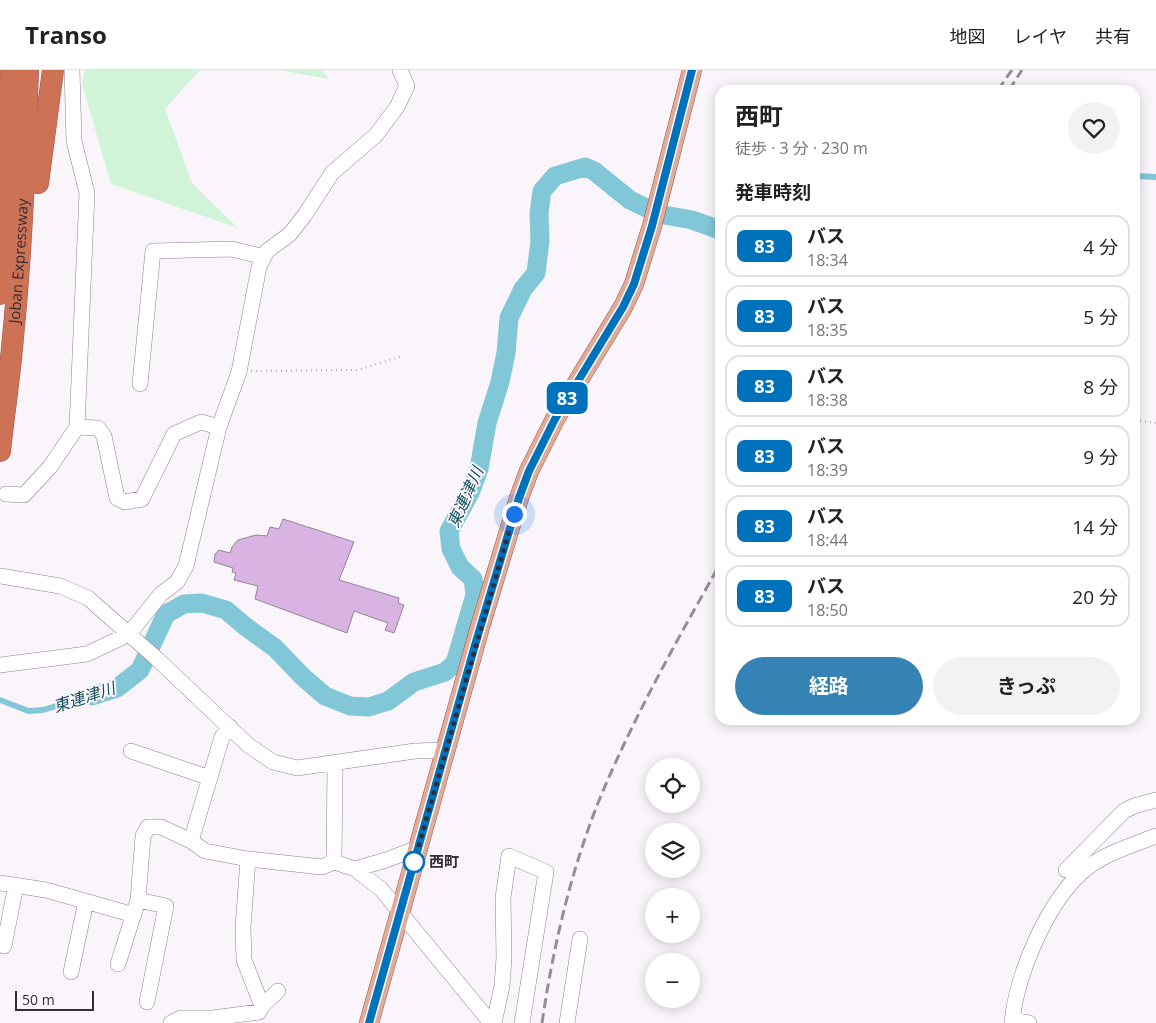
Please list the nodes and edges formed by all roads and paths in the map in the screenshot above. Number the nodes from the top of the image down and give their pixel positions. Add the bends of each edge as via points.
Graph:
1 (11, 70) edge
2 (28, 70) edge
3 (53, 70) edge
4 (72, 70) edge
5 (400, 70) edge
6 (692, 70) edge
7 (264, 257) junction
8 (0, 294) edge
9 (402, 356) dead end
10 (239, 372) junction
11 (140, 384) dead end
12 (6, 403) junction
13 (1140, 421) edge
14 (1156, 423) edge
15 (77, 427) junction
16 (219, 427) junction
17 (0, 451) edge
18 (6, 494) dead end
19 (0, 576) edge
20 (132, 637) junction
21 (0, 665) edge
22 (230, 727) junction
23 (446, 750) junction
24 (132, 751) dead end
25 (335, 764) junction
26 (210, 778) junction
27 (1156, 800) edge
28 (1107, 827) junction
29 (1156, 836) edge
30 (191, 841) junction
31 (418, 848) junction
32 (1117, 851) junction
33 (248, 859) junction
34 (334, 862) junction
35 (355, 869) junction
36 (1066, 870) dead end
37 (0, 883) edge
38 (16, 886) junction
39 (138, 900) junction
40 (86, 901) junction
41 (400, 911) junction
42 (134, 915) junction
43 (580, 939) dead end
44 (4, 946) dead end
45 (118, 964) dead end
46 (71, 972) dead end
47 (278, 991) dead end
48 (147, 1002) dead end
49 (261, 1014) edge
50 (211, 1021) edge
51 (1012, 1022) edge
52 (171, 1023) edge
53 (369, 1023) edge
54 (492, 1023) edge
55 (522, 1023) edge
56 (567, 1023) edge
57 (1029, 1023) edge

1 - 8 highway, Joban Expressway
2 - 12 highway, Joban Expressway via 24,190
3 - 12 highway via 40,156 21,340
4 - 15 street via 74,142 87,193
5 - 7 street via 407,86 397,107 376,134 332,173 290,234 267,251
6 - 23 main road via 642,260 623,307 555,419 529,471 508,531
7 - 10 street via 259,267
7 - 11 street via 232,248 153,251
9 - 10 path via 358,370
10 - 16 street
12 - 17 highway, Joban Expressway
13 - 14 path
15 - 16 street via 98,428 104,436 117,498 125,502 142,499 174,434 201,422
15 - 18 street via 50,467 24,495
16 - 20 street via 186,566 177,582 161,594
19 - 20 street via 75,591 101,608
20 - 21 street via 87,654
20 - 22 street
22 - 25 street via 248,745 273,762 297,768
22 - 26 street via 222,736
23 - 25 street via 415,751
23 - 31 main road
24 - 26 street
25 - 34 street
26 - 30 street
27 - 28 street via 1124,811
28 - 32 street
28 - 36 street
29 - 32 street
30 - 33 street via 205,851
30 - 39 street via 161,828 148,828 142,836
31 - 35 street
31 - 41 main road
32 - 51 street via 1081,873 1052,907 1018,989
33 - 34 street via 322,867
33 - 49 street via 244,960
34 - 35 street
35 - 41 street via 381,889
37 - 38 street
38 - 40 street
38 - 44 street
39 - 42 street
39 - 48 street via 166,906
40 - 42 street
40 - 46 street
41 - 53 main road
41 - 54 street
42 - 45 street
43 - 56 street
47 - 49 street
49 - 50 street
50 - 52 street via 181,1018
51 - 57 street
54 - 55 street via 503,976 503,898 509,856 546,872

